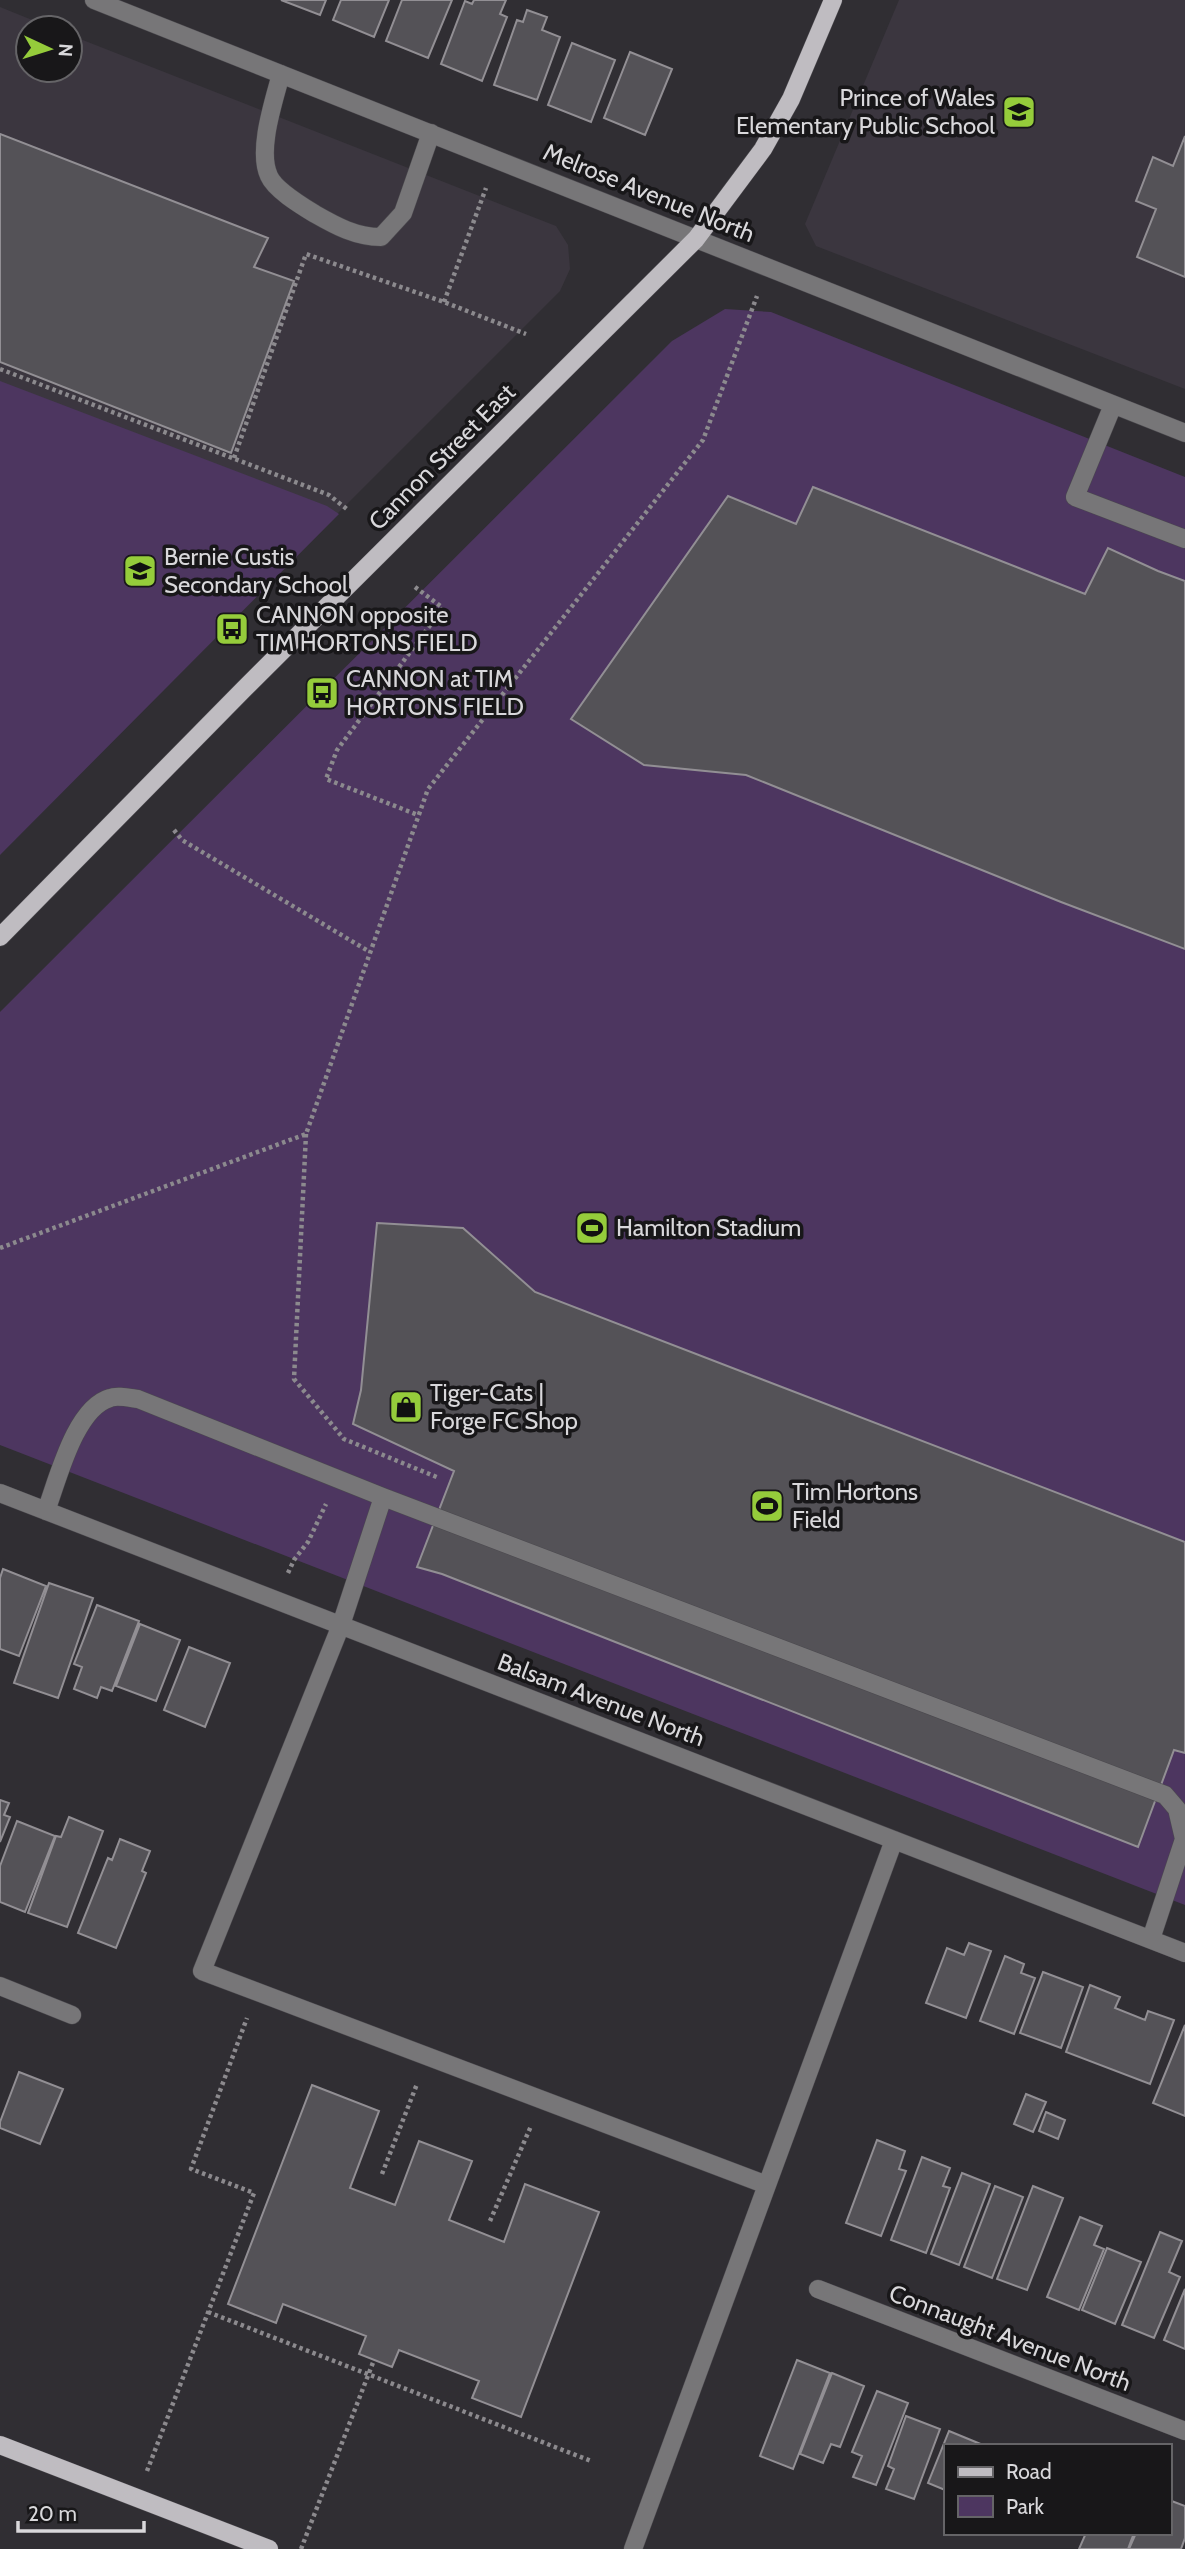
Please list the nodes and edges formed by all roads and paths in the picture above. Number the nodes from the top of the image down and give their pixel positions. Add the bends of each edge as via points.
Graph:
1 (94, 0) edge
2 (833, 0) edge
3 (281, 74) junction
4 (431, 133) junction
5 (497, 159) junction
6 (696, 239) junction
7 (768, 267) junction
8 (444, 302) junction
9 (526, 334) dead end
10 (0, 369) edge
11 (1113, 405) junction
12 (1185, 433) edge
13 (234, 458) junction
14 (348, 510) dead end
15 (1185, 539) edge
16 (415, 587) dead end
17 (418, 815) junction
18 (174, 830) dead end
19 (0, 937) edge
20 (370, 952) junction
21 (306, 1134) junction
22 (0, 1248) edge
23 (344, 1439) junction
24 (334, 1477) junction
25 (439, 1478) dead end
26 (0, 1493) edge
27 (383, 1497) junction
28 (46, 1511) junction
29 (277, 1600) junction
30 (341, 1625) junction
31 (894, 1840) junction
32 (1150, 1939) junction
33 (1185, 1952) edge
34 (0, 1986) edge
35 (257, 1991) junction
36 (72, 2015) dead end
37 (427, 2057) junction
38 (542, 2099) junction
39 (382, 2174) dead end
40 (767, 2185) junction
41 (490, 2221) dead end
42 (818, 2290) dead end
43 (208, 2312) junction
44 (374, 2360) dead end
45 (368, 2375) junction
46 (1185, 2431) edge
47 (0, 2445) edge
48 (591, 2461) dead end
49 (137, 2498) junction
50 (236, 2543) edge
51 (269, 2549) edge
52 (301, 2549) edge
53 (633, 2549) edge

1 - 3 street, Melrose Avenue North
2 - 6 main road, Cannon Street East via 791,99 763,149
3 - 4 street, Melrose Avenue North
3 - 4 street via 264,140 269,176 294,201 362,237 381,237 403,212
4 - 5 street, Melrose Avenue North
5 - 6 street, Melrose Avenue North
5 - 8 path
6 - 7 street, Melrose Avenue North
6 - 19 main road, Cannon Street East
7 - 11 street, Melrose Avenue North
7 - 17 path via 703,440 428,789
8 - 9 path
8 - 13 path via 306,254
10 - 13 path
11 - 12 street, Melrose Avenue North
11 - 15 street via 1075,497
13 - 14 path via 329,495
16 - 17 path via 443,608 337,750 326,779
17 - 20 path
18 - 20 path via 182,840
20 - 21 path
21 - 22 path
21 - 23 path via 295,1379
23 - 24 path
23 - 25 path
24 - 27 street
24 - 28 street via 138,1399 111,1397 91,1408 76,1432
24 - 29 path via 329,1497
26 - 28 street, Balsam Avenue North
27 - 30 street
27 - 32 street via 1165,1795 1177,1810 1184,1839
28 - 29 street, Balsam Avenue North
29 - 30 street, Balsam Avenue North
30 - 31 street, Balsam Avenue North
30 - 35 street via 202,1971
31 - 32 street, Balsam Avenue North
31 - 40 street
32 - 33 street, Balsam Avenue North
34 - 36 street
35 - 37 street
35 - 43 path via 191,2169 254,2193
37 - 38 street
37 - 39 path
38 - 40 street
38 - 41 path
40 - 53 street
42 - 46 street, Connaught Avenue North
43 - 45 path
43 - 49 path
44 - 45 path
45 - 48 path
45 - 52 path
47 - 49 main road
49 - 50 main road
50 - 51 main road

